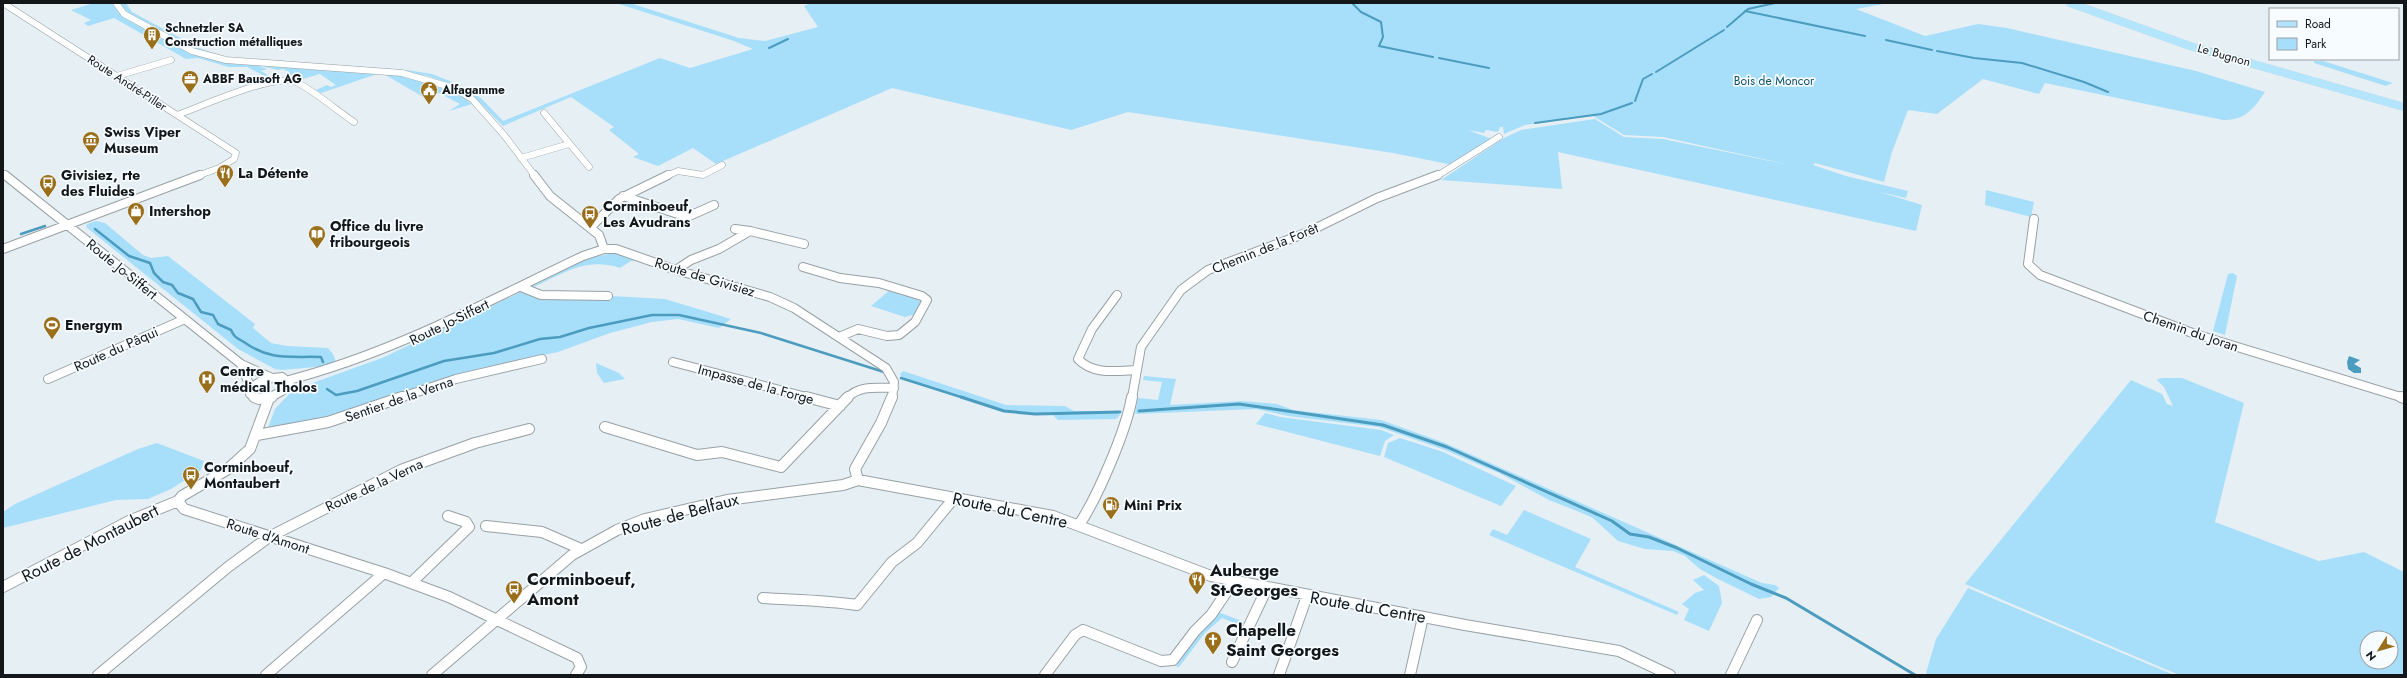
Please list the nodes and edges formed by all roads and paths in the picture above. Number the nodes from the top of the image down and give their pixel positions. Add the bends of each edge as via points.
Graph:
1 (3, 3) edge
2 (116, 3) edge
3 (2070, 3) edge
4 (171, 60) dead end
5 (117, 76) junction
6 (2404, 107) edge
7 (544, 113) dead end
8 (177, 115) junction
9 (354, 122) dead end
10 (1499, 137) dead end
11 (569, 144) junction
12 (521, 158) junction
13 (722, 165) dead end
14 (589, 168) dead end
15 (3, 174) edge
16 (623, 196) junction
17 (714, 205) dead end
18 (2034, 219) dead end
19 (67, 224) junction
20 (590, 228) junction
21 (735, 229) dead end
22 (750, 231) junction
23 (804, 244) dead end
24 (3, 249) edge
25 (604, 249) junction
26 (803, 267) dead end
27 (676, 270) junction
28 (521, 286) junction
29 (1117, 295) dead end
30 (608, 296) dead end
31 (185, 319) junction
32 (839, 337) junction
33 (542, 359) dead end
34 (673, 362) dead end
35 (241, 364) junction
36 (1136, 370) junction
37 (272, 378) junction
38 (48, 379) dead end
39 (288, 380) junction
40 (894, 388) junction
41 (252, 389) junction
42 (269, 398) junction
43 (2404, 398) edge
44 (840, 406) junction
45 (605, 427) dead end
46 (529, 429) dead end
47 (256, 435) junction
48 (858, 480) junction
49 (954, 498) junction
50 (178, 500) junction
51 (448, 516) dead end
52 (486, 526) dead end
53 (1079, 526) junction
54 (269, 537) junction
55 (581, 549) junction
56 (384, 573) junction
57 (1234, 581) junction
58 (411, 583) junction
59 (3, 587) edge
60 (1267, 588) junction
61 (1307, 596) junction
62 (763, 598) dead end
63 (1423, 617) junction
64 (497, 619) junction
65 (1757, 620) dead end
66 (1232, 662) dead end
67 (98, 675) edge
68 (266, 675) edge
69 (432, 675) edge
70 (576, 675) edge
71 (1046, 675) edge
72 (1279, 675) edge
73 (1410, 675) edge
74 (1670, 675) edge
75 (1731, 675) edge

1 - 5 street, Route André-Piller
2 - 12 street via 132,19 161,35 192,51 226,60 402,73 454,88 472,99
3 - 6 main road, Le Bugnon via 2190,46
4 - 5 street
5 - 8 street, Route André-Piller
7 - 11 street
8 - 9 street via 281,78 295,81
8 - 19 street, Route André-Piller via 236,153 234,159 212,170
10 - 36 street, Chemin de la Forêt via 1434,178 1377,198 1306,234 1217,265 1198,276 1181,290 1145,338 1137,357
11 - 12 street
11 - 14 street
12 - 20 street via 552,199
13 - 16 street via 704,175 687,171 676,172
15 - 19 street, Route Jo-Siffert
16 - 17 street via 687,217
16 - 20 street
18 - 43 street, Chemin du Joran via 2028,264 2040,275 2195,334
19 - 24 street
19 - 31 street, Route Jo-Siffert
20 - 25 street via 601,237
21 - 22 street
22 - 23 street
22 - 27 street
25 - 27 street, Route de Givisiez via 631,253
25 - 28 street, Route Jo-Siffert via 583,256
26 - 32 street via 840,278 879,283 922,296 927,300 918,319 899,335 887,336 858,328
27 - 32 street, Route de Givisiez via 778,300
28 - 30 street via 541,295
28 - 39 street, Route Jo-Siffert via 408,342 353,363
29 - 36 street via 1092,329 1078,359 1082,365 1092,369
31 - 35 street, Route Jo-Siffert
31 - 38 street, Route du Pâqui
32 - 40 street, Route de Givisiez via 884,365 889,371
33 - 47 street, Sentier de la Verna via 456,379 328,422
34 - 44 street, Impasse de la Forge
35 - 37 street, Route Jo-Siffert
35 - 41 street, Route Jo-Siffert
36 - 53 street, Chemin de la Forêt via 1125,421
37 - 39 street, Route Jo-Siffert via 282,377
37 - 41 street via 260,382
39 - 42 street via 285,390
40 - 44 street, Impasse de la Forge via 858,389
40 - 48 street via 887,409 855,469
41 - 42 street via 250,394 254,398
42 - 47 street
44 - 45 street, Impasse de la Forge via 785,466 777,468 722,452 697,455
46 - 54 street, Route de la Verna via 474,443 401,470
47 - 50 street via 250,449 234,464
48 - 49 street, Route du Centre
48 - 55 street, Route de Belfaux via 837,486 780,492 686,508 630,524
49 - 53 street, Route du Centre via 1044,514
49 - 62 street via 916,543 892,562 857,605 834,601
50 - 54 street, Route d'Amont via 184,509
50 - 59 street, Route de Montaubert via 128,521
51 - 58 street via 466,522 469,527
52 - 55 street via 542,532
53 - 57 street, Route du Centre via 1211,576
54 - 56 street, Route d'Amont
54 - 67 street, Route de la Verna via 228,567
55 - 64 street, Route de Belfaux
56 - 58 street, Route d'Amont
56 - 68 street
57 - 60 street, Route du Centre
57 - 71 street via 1211,615 1198,627 1173,660 1161,661 1082,630 1075,635
58 - 64 street, Route d'Amont
60 - 61 street, Route du Centre
60 - 66 street
61 - 63 street, Route du Centre
61 - 72 street
63 - 73 street
63 - 74 street, Route du Centre via 1618,651
64 - 69 street, Route de Belfaux
64 - 70 street, Route d'Amont via 577,658 581,667
65 - 75 street

